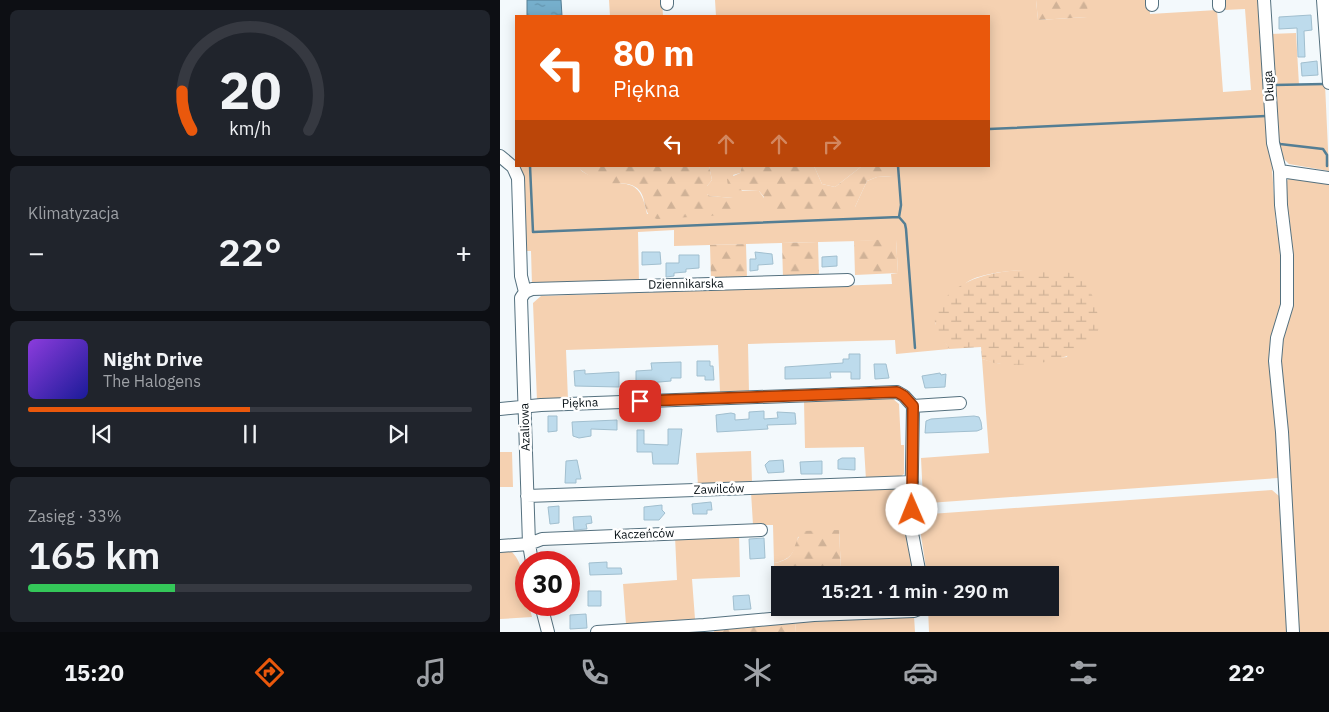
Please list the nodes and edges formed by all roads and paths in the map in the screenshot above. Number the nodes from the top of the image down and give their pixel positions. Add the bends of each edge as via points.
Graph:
1 (1264, 0) edge
2 (1323, 0) edge
3 (1329, 83) edge
4 (500, 156) edge
5 (1280, 171) junction
6 (1329, 178) edge
7 (848, 280) dead end
8 (525, 292) junction
9 (960, 403) dead end
10 (524, 406) junction
11 (913, 406) junction
12 (500, 409) edge
13 (912, 482) junction
14 (527, 496) junction
15 (761, 530) dead end
16 (528, 544) junction
17 (500, 546) edge
18 (530, 551) edge
19 (918, 566) edge
20 (544, 616) edge
21 (803, 616) edge
22 (548, 632) edge
23 (597, 632) edge
24 (1293, 632) edge

1 - 5 street, Długa via 1273,143
2 - 3 street
4 - 8 street, Azaliowa via 513,167 518,178 521,276
5 - 6 street
5 - 24 street, Długa via 1287,255 1287,304 1277,338 1275,361
7 - 8 street, Dziennikarska via 579,287
8 - 10 street, Azaliowa via 521,298
9 - 11 street
10 - 11 street, Piękna via 897,392
10 - 12 street, Piękna
10 - 14 street, Azaliowa
11 - 13 street
13 - 14 street, Zawilców
13 - 19 street via 911,528
14 - 16 street, Azaliowa
15 - 16 street, Kaczeńców via 542,539
16 - 17 street, Kaczeńców
16 - 18 street, Azaliowa
20 - 22 street
21 - 23 street

